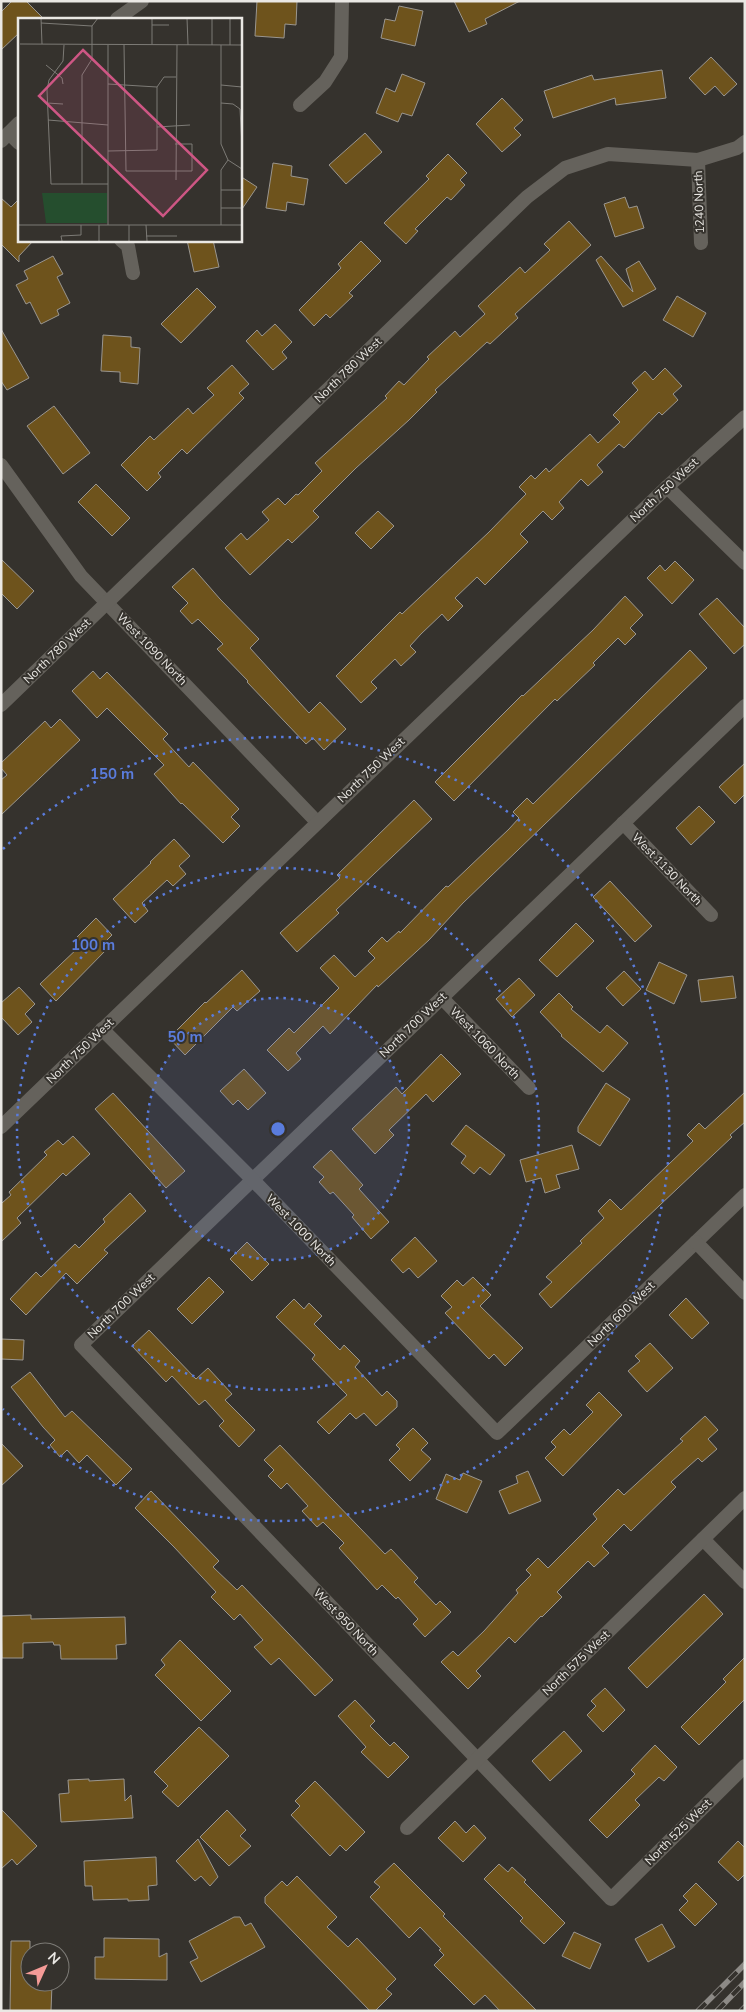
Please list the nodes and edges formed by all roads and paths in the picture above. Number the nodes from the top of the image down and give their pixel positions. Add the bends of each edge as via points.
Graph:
1 (142, 1) edge
2 (342, 1) edge
3 (119, 18) edge
4 (300, 104) dead end
5 (18, 124) edge
6 (10, 139) edge
7 (745, 142) edge
8 (698, 160) junction
9 (122, 241) edge
10 (701, 244) dead end
11 (132, 273) dead end
12 (745, 417) edge
13 (1, 465) edge
14 (667, 487) junction
15 (745, 563) edge
16 (108, 603) junction
17 (1, 705) edge
18 (745, 706) edge
19 (317, 822) junction
20 (623, 823) junction
21 (711, 915) dead end
22 (442, 998) junction
23 (102, 1029) junction
24 (529, 1088) dead end
25 (1, 1127) edge
26 (253, 1180) junction
27 (745, 1195) edge
28 (696, 1242) junction
29 (745, 1292) edge
30 (81, 1345) joint
31 (497, 1433) joint
32 (745, 1498) edge
33 (703, 1539) junction
34 (745, 1582) edge
35 (478, 1759) junction
36 (745, 1766) edge
37 (407, 1828) dead end
38 (612, 1899) joint

1 - 3 street
2 - 4 street via 341,57 325,82
5 - 6 street
7 - 8 street, North 780 West via 737,148
8 - 10 street, 1240 North
8 - 16 street, North 780 West via 608,154 565,168 527,197
9 - 11 street via 128,246
12 - 14 street, North 750 West
13 - 16 street, West 1090 North via 82,576
14 - 15 street
14 - 19 street, North 750 West
16 - 17 street, North 780 West
16 - 19 street, West 1090 North
18 - 20 street, North 700 West
19 - 23 street, North 750 West
20 - 21 street, West 1130 North
20 - 22 street, North 700 West
22 - 24 street, West 1060 North
22 - 26 street, North 700 West
23 - 25 street, North 750 West
23 - 26 street, West 1000 North
26 - 30 street, North 700 West
26 - 31 street, West 1000 North
27 - 28 street, North 600 West
28 - 29 street
28 - 31 street, North 600 West
30 - 35 street, West 950 North
32 - 33 street, North 575 West
33 - 34 street
33 - 35 street, North 575 West
35 - 37 street, North 575 West
35 - 38 street, West 950 North
36 - 38 street, North 525 West

